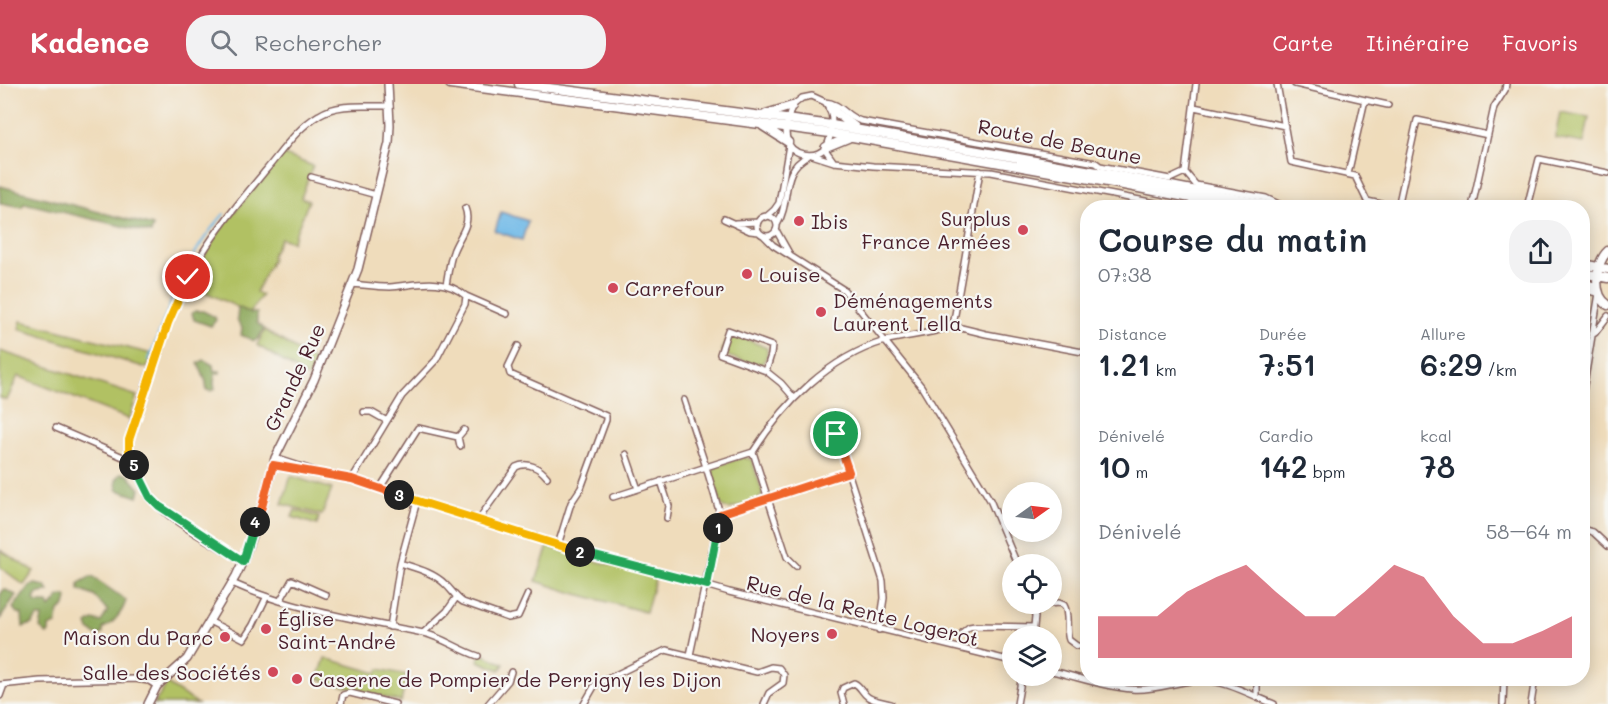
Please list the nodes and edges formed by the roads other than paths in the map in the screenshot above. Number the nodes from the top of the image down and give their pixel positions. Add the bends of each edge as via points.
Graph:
1 (388, 84) edge
2 (450, 84) edge
3 (519, 84) edge
4 (1196, 84) edge
5 (1277, 84) edge
6 (1295, 84) edge
7 (1506, 84) edge
8 (1365, 100) junction
9 (827, 105) junction
10 (1388, 105) dead end
11 (390, 106) junction
12 (792, 106) junction
13 (1194, 107) junction
14 (761, 120) junction
15 (787, 123) junction
16 (1285, 126) junction
17 (831, 129) junction
18 (860, 130) junction
19 (1488, 135) junction
20 (850, 137) junction
21 (789, 143) junction
22 (825, 148) junction
23 (811, 155) junction
24 (834, 162) junction
25 (980, 171) junction
26 (1185, 172) junction
27 (1608, 173) edge
28 (1348, 174) junction
29 (311, 177) dead end
30 (376, 195) junction
31 (1139, 200) edge
32 (1200, 200) edge
33 (1244, 200) edge
34 (1270, 200) edge
35 (1367, 200) edge
36 (1398, 200) edge
37 (1474, 200) edge
38 (1529, 200) edge
39 (465, 208) dead end
40 (766, 217) junction
41 (724, 219) dead end
42 (758, 222) junction
43 (733, 223) junction
44 (776, 227) junction
45 (761, 234) junction
46 (1606, 253) edge
47 (790, 254) junction
48 (1590, 259) edge
49 (1602, 270) edge
50 (1608, 278) edge
51 (352, 284) junction
52 (446, 285) junction
53 (1590, 286) edge
54 (1590, 291) edge
55 (1599, 293) junction
56 (466, 297) junction
57 (1608, 305) edge
58 (507, 314) dead end
59 (1608, 316) edge
60 (953, 326) junction
61 (1594, 335) junction
62 (886, 341) junction
63 (518, 346) dead end
64 (1080, 352) edge
65 (1590, 356) edge
66 (766, 371) junction
67 (794, 398) junction
68 (684, 400) dead end
69 (364, 412) dead end
70 (387, 422) junction
71 (56, 428) dead end
72 (464, 430) dead end
73 (836, 434) dead end
74 (458, 437) junction
75 (460, 446) dead end
76 (753, 452) junction
77 (626, 454) dead end
78 (131, 457) junction
79 (274, 462) junction
80 (706, 467) junction
81 (849, 472) junction
82 (548, 477) dead end
83 (352, 479) junction
84 (661, 481) junction
85 (380, 488) junction
86 (638, 489) junction
87 (613, 497) dead end
88 (768, 499) junction
89 (417, 501) junction
90 (720, 514) junction
91 (667, 518) dead end
92 (481, 519) junction
93 (1590, 531) edge
94 (558, 545) junction
95 (1608, 546) edge
96 (1013, 554) edge
97 (243, 561) junction
98 (400, 563) junction
99 (796, 566) dead end
100 (232, 583) junction
101 (707, 585) junction
102 (528, 594) dead end
103 (326, 595) dead end
104 (266, 598) junction
105 (456, 598) junction
106 (280, 601) junction
107 (1062, 604) edge
108 (209, 621) junction
109 (1002, 626) edge
110 (390, 627) junction
111 (879, 630) junction
112 (963, 632) dead end
113 (423, 633) junction
114 (1080, 646) edge
115 (690, 655) junction
116 (478, 656) dead end
117 (1002, 659) edge
118 (511, 672) dead end
119 (1062, 673) edge
120 (1080, 677) edge
121 (2, 685) edge
122 (157, 686) junction
123 (1021, 686) edge
124 (1119, 686) edge
125 (1165, 686) edge
126 (1227, 686) edge
127 (1257, 686) edge
128 (1504, 686) edge
129 (1534, 686) edge
130 (0, 696) edge
131 (1257, 698) junction
132 (148, 704) edge
133 (341, 704) edge
134 (395, 704) edge
135 (488, 704) edge
136 (584, 704) edge
137 (764, 704) edge
138 (844, 704) edge
139 (891, 704) edge
140 (1017, 704) edge
141 (1274, 704) edge
142 (1503, 704) edge
143 (1531, 704) edge

1 - 11 main road, Grande Rue
2 - 14 main road, Route de Beaune
3 - 14 main road, Route de Beaune
4 - 13 street
5 - 16 street
6 - 8 street
7 - 19 street via 1494,107
8 - 10 street
8 - 28 street
9 - 12 street, Route de Beaune via 812,96
9 - 17 street
9 - 18 main road
9 - 26 street, Route de Beaune via 837,104 850,117 861,121 1100,166 1170,179
11 - 30 main road, Grande Rue via 389,143
11 - 78 street via 340,107 312,119 219,228 176,303 129,440
12 - 14 main road
12 - 15 street
13 - 16 street
13 - 26 street
14 - 15 main road, Route de Beaune
14 - 21 main road
15 - 17 main road, Route de Beaune
15 - 21 street
16 - 28 street via 1291,162
17 - 18 main road, Route de Beaune
17 - 20 main road, Route de Beaune
17 - 22 street
18 - 33 main road, Route de Beaune
19 - 36 street via 1417,120
19 - 37 street
20 - 22 main road
20 - 32 main road, Route de Beaune
21 - 23 street via 800,154
21 - 40 street via 779,202
22 - 23 street
22 - 24 street
23 - 24 street
23 - 44 street via 791,170
24 - 25 street
25 - 31 street
25 - 60 street
26 - 34 street via 1196,185
27 - 38 street via 1539,159
28 - 35 street via 1358,179
29 - 30 street
30 - 51 main road, Grande Rue
39 - 52 street via 468,215 453,252
40 - 42 street
40 - 44 street
41 - 43 street
42 - 43 street
42 - 45 street
43 - 45 street
44 - 45 street via 771,235
44 - 47 street
45 - 47 street
46 - 48 main road
46 - 49 main road
47 - 62 street via 844,290
49 - 50 main road
49 - 55 main road
51 - 52 street
51 - 79 main road, Grande Rue via 314,380
52 - 56 street
53 - 55 main road
54 - 55 street
55 - 57 main road
55 - 61 street
56 - 58 street
56 - 70 street via 436,360 402,396
59 - 61 street
60 - 62 street
60 - 64 street
61 - 65 street
62 - 67 street via 839,364
62 - 96 street via 921,386 982,484
63 - 94 street via 508,367 510,374 606,416
66 - 66 street via 720,354 728,330 772,346
66 - 67 street
67 - 76 street
68 - 80 street
69 - 70 street
70 - 83 street
71 - 78 street
72 - 74 street
73 - 81 street
74 - 75 street
74 - 85 street via 418,428
76 - 80 street
76 - 88 street
77 - 86 street
78 - 97 street via 150,497 159,506
79 - 83 street, Rue de la Rente Logerot
79 - 97 main road, Grande Rue
80 - 84 street
80 - 90 street
81 - 88 street
81 - 111 street via 883,581
82 - 92 street via 525,464 516,467
83 - 85 street, Rue de la Rente Logerot
84 - 86 street
84 - 91 street via 669,506
85 - 89 street, Rue de la Rente Logerot
86 - 87 street
88 - 90 street
88 - 99 street via 787,557
89 - 92 street, Rue de la Rente Logerot
89 - 98 street
90 - 101 street
92 - 94 street, Rue de la Rente Logerot
93 - 95 street
94 - 101 street, Rue de la Rente Logerot
97 - 100 main road, Grande Rue
98 - 105 street via 441,580
98 - 110 street
100 - 104 street
100 - 108 main road, Grande Rue
101 - 111 street, Rue de la Rente Logerot
101 - 115 street
102 - 105 street via 521,612 513,619
103 - 106 street via 292,580
104 - 106 street
104 - 108 street via 244,639
105 - 113 street
106 - 110 street
107 - 114 street via 1067,612 1069,640
108 - 122 main road, Grande Rue via 187,659
109 - 112 street via 975,626
110 - 113 street
111 - 117 street, Rue de la Rente Logerot
113 - 116 street
115 - 136 street via 662,651 595,685
115 - 137 street via 757,672 771,667 780,669 783,683 768,693
118 - 135 street
119 - 120 street
121 - 122 street via 135,679
121 - 130 street via 4,691
122 - 132 main road, Grande Rue
123 - 140 street
124 - 125 street via 1132,689
126 - 131 street
127 - 131 street
128 - 142 street
129 - 143 street
131 - 141 street
133 - 134 street via 343,695 350,693
138 - 139 street via 843,688 854,683 871,699

